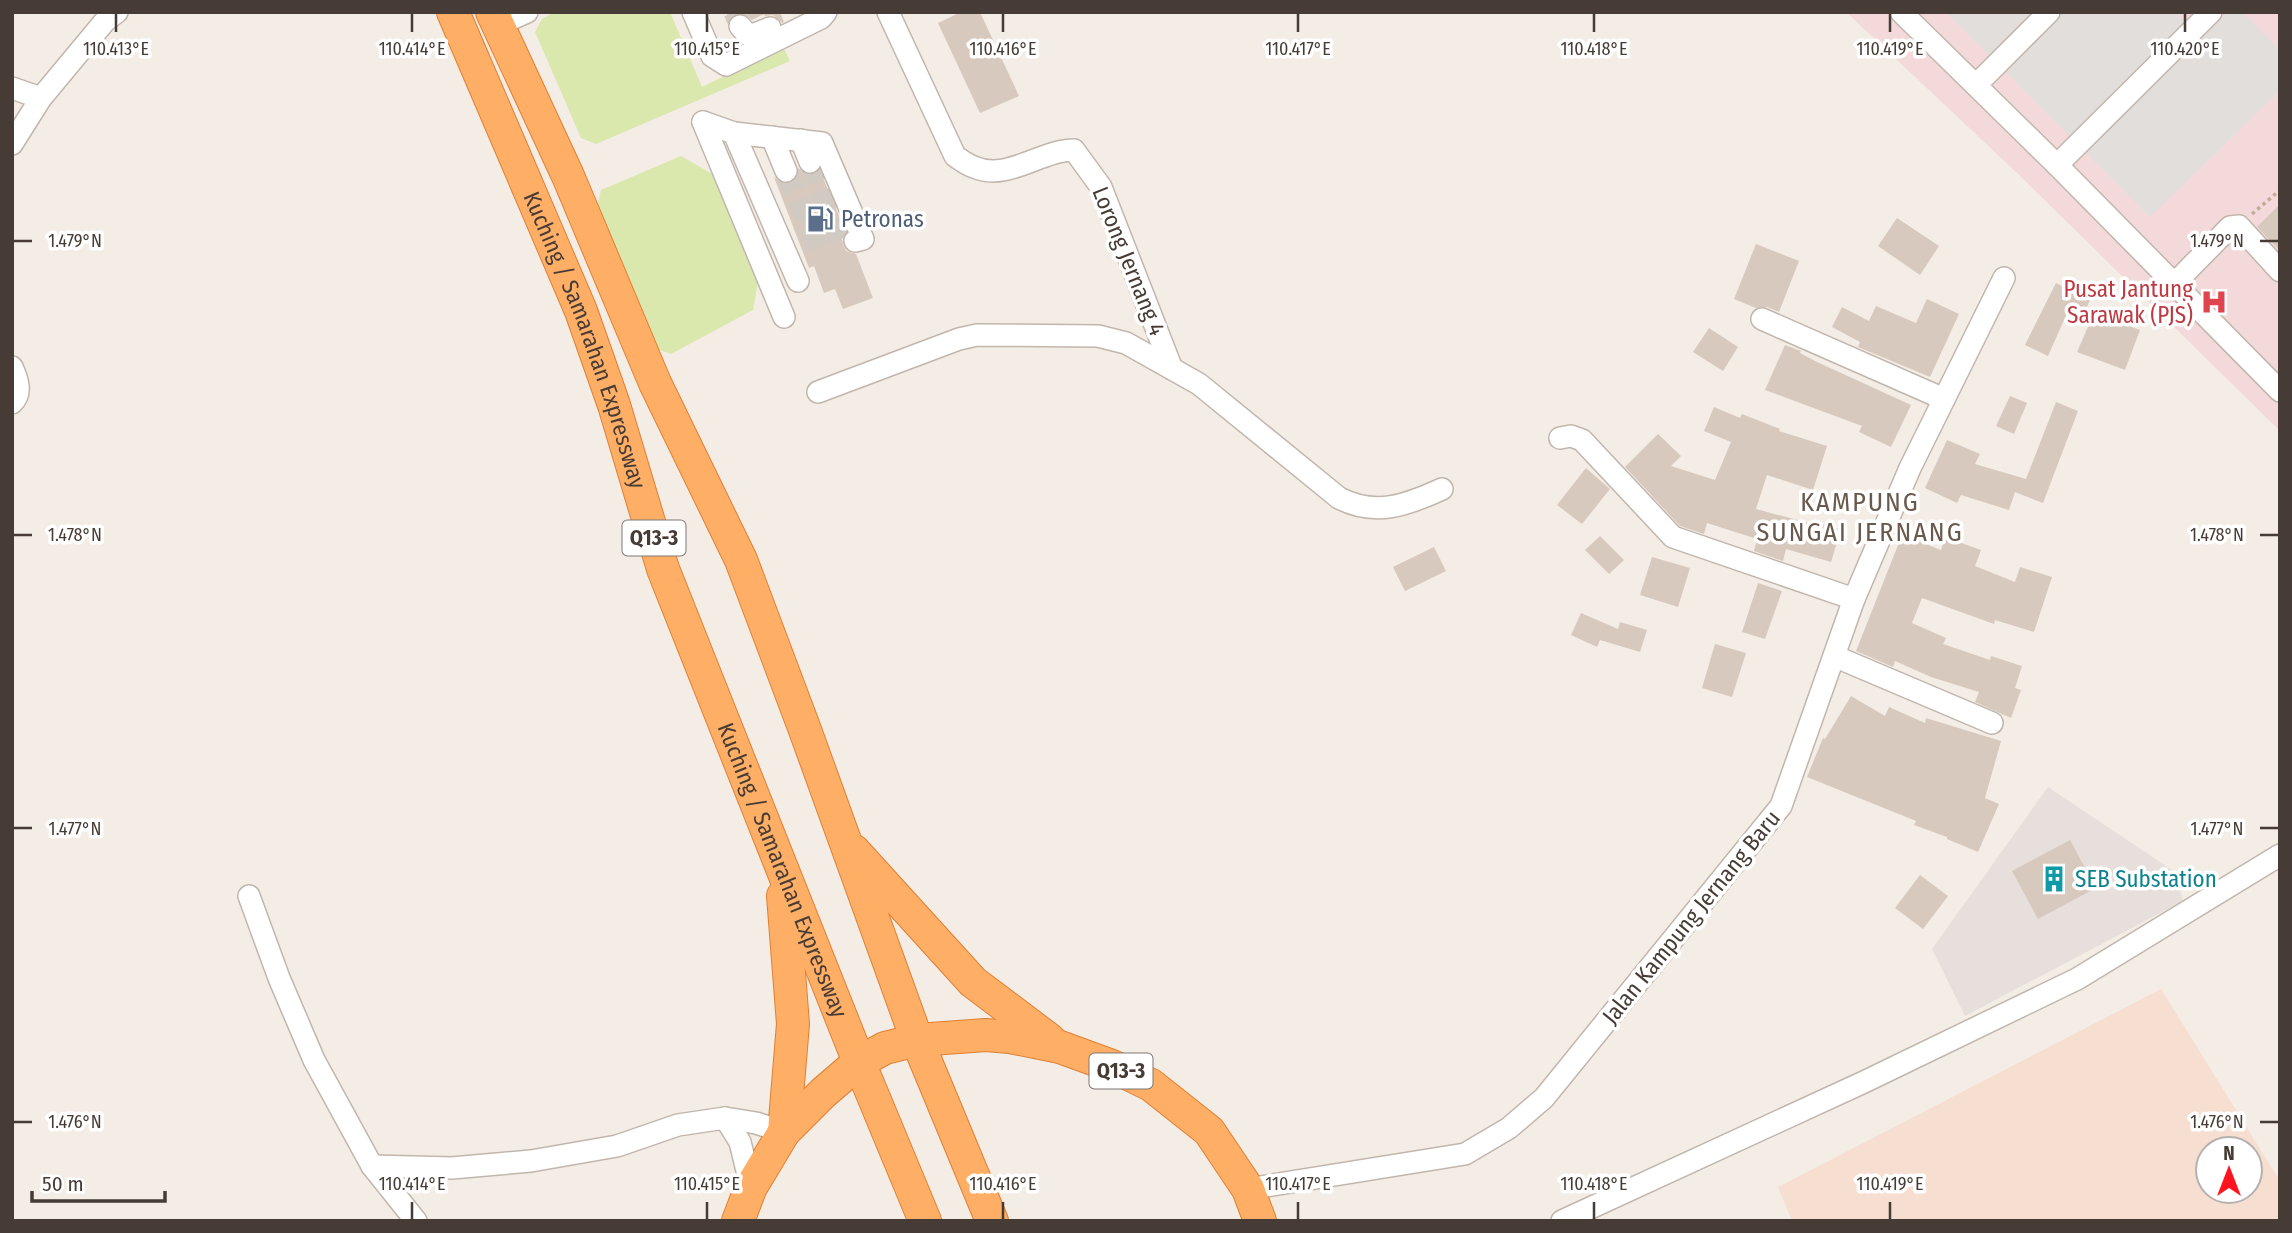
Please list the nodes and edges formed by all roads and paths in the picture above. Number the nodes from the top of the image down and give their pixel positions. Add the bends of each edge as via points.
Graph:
1 (117, 12) edge
2 (453, 12) edge
3 (527, 12) edge
4 (693, 12) edge
5 (805, 12) edge
6 (826, 12) edge
7 (888, 12) edge
8 (1901, 12) edge
9 (2049, 12) edge
10 (2211, 12) edge
11 (495, 19) edge
12 (740, 26) dead end
13 (1976, 85) junction
14 (12, 88) edge
15 (41, 98) junction
16 (734, 132) junction
17 (772, 137) junction
18 (801, 140) junction
19 (12, 144) edge
20 (810, 162) tunnel mouth
21 (2057, 165) junction
22 (786, 171) tunnel mouth
23 (2280, 190) edge
24 (2239, 226) junction
25 (855, 241) dead end
26 (806, 259) tunnel mouth
27 (2280, 271) edge
28 (2004, 278) dead end
29 (798, 281) junction
30 (2174, 284) junction
31 (1762, 319) dead end
32 (12, 367) edge
33 (1172, 369) junction
34 (818, 391) dead end
35 (2280, 391) edge
36 (1944, 399) junction
37 (12, 403) edge
38 (1560, 438) dead end
39 (1442, 489) dead end
40 (1854, 599) junction
41 (1834, 656) junction
42 (1992, 723) dead end
43 (843, 840) junction
44 (2280, 855) edge
45 (780, 863) junction
46 (249, 896) dead end
47 (917, 1040) junction
48 (1060, 1047) junction
49 (859, 1062) junction
50 (725, 1118) junction
51 (784, 1132) junction
52 (372, 1166) junction
53 (751, 1187) junction
54 (1248, 1189) junction
55 (416, 1221) edge
56 (738, 1221) edge
57 (925, 1221) edge
58 (992, 1221) edge
59 (1260, 1221) edge
60 (1562, 1221) edge

1 - 15 street
2 - 45 highway, Kuching / Samarahan Expressway / Q13-3 via 581,311 663,569
3 - 11 street
4 - 6 street via 712,56 726,65
5 - 12 street via 755,34 747,34
7 - 33 street, Lorong Jernang 4 via 955,156 975,168 998,172 1060,150 1074,150 1084,162 1101,187
8 - 13 street
9 - 13 street
10 - 21 street
11 - 43 highway, Kuching / Samarahan Expressway / Q13-3 via 568,176 655,383 741,560
13 - 21 street
14 - 15 street
15 - 19 street
16 - 17 street
16 - 29 street
16 - 29 street via 703,122 785,317
17 - 18 street
17 - 22 street
18 - 20 street
18 - 25 street via 822,143 863,239
21 - 30 street
23 - 24 path
24 - 27 street
24 - 30 street via 2230,227
26 - 29 street
28 - 36 street, Jalan Kampung Jernang Baru
30 - 35 street
31 - 36 street
32 - 37 street via 19,381
33 - 34 street via 1126,343 1098,336 977,335
33 - 39 street via 1199,384 1354,506 1401,506
36 - 40 street, Jalan Kampung Jernang Baru
38 - 40 street via 1582,440 1673,537
40 - 41 street, Jalan Kampung Jernang Baru
41 - 42 street
41 - 54 street, Jalan Kampung Jernang Baru via 1781,806 1544,1098 1509,1128 1465,1154
43 - 47 highway, Kuching / Samarahan Expressway / Q13-3
43 - 48 highway via 973,982
44 - 60 street via 2077,979
45 - 49 highway, Kuching / Samarahan Expressway / Q13-3
45 - 51 highway via 793,1024
46 - 52 street via 314,1060
47 - 48 highway, Q13-3 via 986,1035
47 - 49 highway, Q13-3 via 885,1048
47 - 58 highway, Kuching / Samarahan Expressway / Q13-3
48 - 54 highway, Q13-3 via 1151,1085 1209,1131
49 - 51 highway, Q13-3
49 - 57 highway, Kuching / Samarahan Expressway / Q13-3
50 - 51 street
50 - 52 street via 678,1125 617,1146 531,1161 452,1168
50 - 53 street via 740,1142
51 - 53 highway, Q13-3
52 - 55 street
53 - 56 highway, Q13-3
54 - 59 highway, Q13-3

